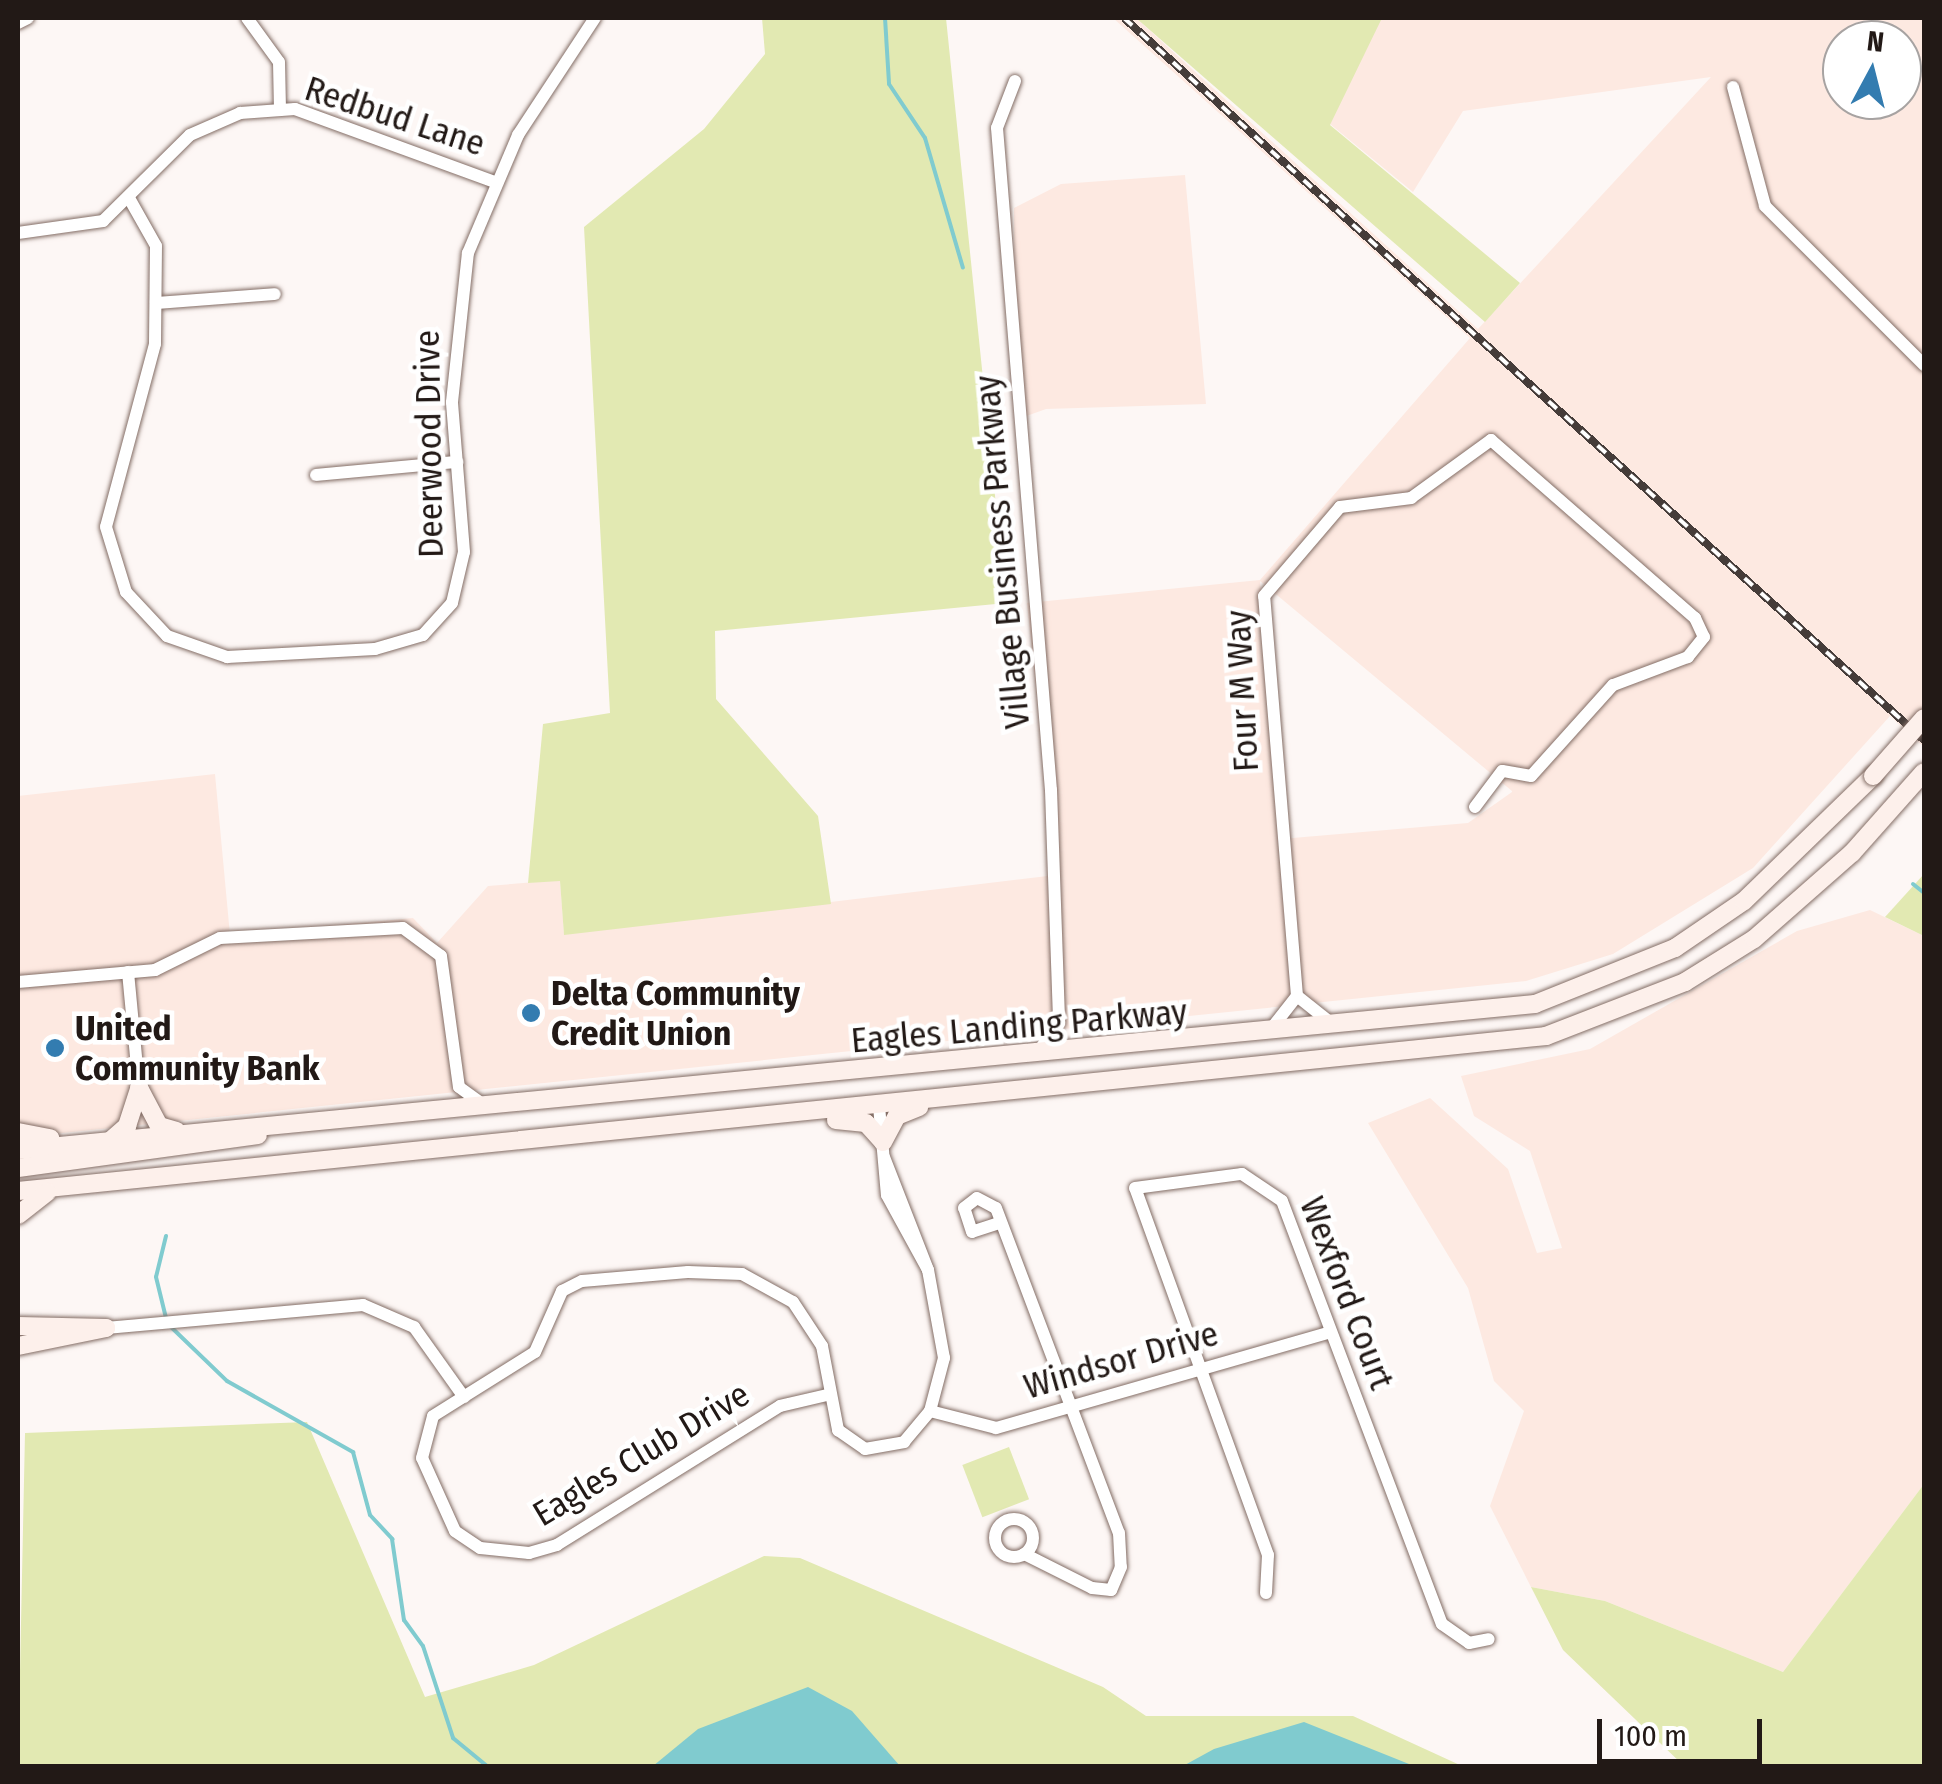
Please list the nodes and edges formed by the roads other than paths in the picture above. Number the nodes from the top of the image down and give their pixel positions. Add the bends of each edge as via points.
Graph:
1 (28, 18) edge
2 (247, 18) edge
3 (595, 18) edge
4 (18, 24) edge
5 (1016, 81) dead end
6 (1733, 87) dead end
7 (280, 110) junction
8 (495, 182) junction
9 (129, 198) junction
10 (18, 233) edge
11 (275, 294) dead end
12 (156, 303) junction
13 (1924, 365) edge
14 (456, 462) junction
15 (316, 474) dead end
16 (1924, 718) edge
17 (1924, 772) edge
18 (1475, 807) dead end
19 (128, 972) junction
20 (18, 982) edge
21 (1298, 996) junction
22 (1059, 1023) junction
23 (1342, 1029) junction
24 (1264, 1037) junction
25 (1094, 1053) junction
26 (1029, 1059) junction
27 (459, 1086) junction
28 (139, 1088) junction
29 (939, 1100) junction
30 (879, 1106) junction
31 (488, 1108) junction
32 (433, 1112) junction
33 (296, 1124) junction
34 (690, 1125) junction
35 (18, 1132) edge
36 (186, 1134) junction
37 (109, 1141) junction
38 (18, 1150) edge
39 (883, 1153) junction
40 (18, 1168) edge
41 (63, 1186) junction
42 (18, 1190) edge
43 (18, 1216) edge
44 (996, 1224) dead end
45 (928, 1270) junction
46 (18, 1326) edge
47 (106, 1328) junction
48 (1330, 1332) junction
49 (18, 1346) edge
50 (1202, 1368) junction
51 (827, 1395) junction
52 (464, 1397) junction
53 (1072, 1406) junction
54 (930, 1411) junction
55 (1024, 1554) dead end
56 (1266, 1593) dead end
57 (1489, 1638) dead end

1 - 4 street
2 - 7 street via 278,62
3 - 8 street, Deerwood Drive
5 - 22 street, Village Business Parkway via 998,128 1051,790
6 - 13 street via 1765,206
7 - 8 street, Redbud Lane via 384,137
7 - 9 street, Redbud Lane via 240,112 190,135
8 - 14 street, Deerwood Drive via 458,298
9 - 10 street, Redbud Lane via 90,226
9 - 12 street, Deerwood Drive via 153,231
11 - 12 street
12 - 14 street, Deerwood Drive via 146,386 106,527 126,592 167,636 260,658 375,649 423,635 460,583
14 - 15 street
16 - 23 main road, Eagles Landing Parkway, bridge via 1744,902 1606,981 1535,1004
17 - 29 main road, Eagles Landing Parkway via 1754,939 1685,982 1546,1036
18 - 21 street, Four M Way via 1502,771 1531,776 1612,685 1688,658 1704,637 1695,618 1503,446 1475,443 1411,498 1340,507 1264,596
19 - 20 street
19 - 27 street via 170,964 220,938 403,928 441,956
19 - 28 street
21 - 23 street
21 - 24 street
22 - 25 street
22 - 26 street
23 - 24 main road, Eagles Landing Parkway
24 - 25 main road, Eagles Landing Parkway
25 - 26 main road, Eagles Landing Parkway
26 - 31 main road, Eagles Landing Parkway
27 - 31 street
27 - 32 street
28 - 36 main road via 160,1126
28 - 37 main road via 128,1126
29 - 30 main road, Eagles Landing Parkway
29 - 39 main road via 897,1116
30 - 34 main road, Eagles Landing Parkway
30 - 39 street
31 - 32 main road, Eagles Landing Parkway
32 - 33 main road, Eagles Landing Parkway
33 - 36 main road, Eagles Landing Parkway
33 - 40 main road via 182,1152
34 - 39 main road via 854,1118
34 - 41 main road, Eagles Landing Parkway
35 - 37 main road
36 - 37 main road, Eagles Landing Parkway
37 - 38 main road, Eagles Landing Parkway
39 - 45 street
39 - 45 street via 894,1214
41 - 42 main road, Eagles Landing Parkway
41 - 43 main road via 29,1200
44 - 53 street
45 - 54 street via 944,1340
46 - 47 main road
47 - 49 main road
47 - 52 street via 379,1308 414,1327
48 - 50 street, Windsor Drive
48 - 50 street, Wexford Court via 1282,1201 1263,1182 1242,1174 1135,1188
48 - 57 street, Wexford Court via 1442,1624 1469,1643
50 - 53 street, Windsor Drive
50 - 56 street via 1268,1555
51 - 52 street, Eagles Club Drive via 822,1346 793,1302 742,1274 688,1272 582,1280 562,1292 535,1352
51 - 52 street, Eagles Club Drive via 780,1406 558,1545 506,1555 455,1532 422,1458 424,1428
51 - 54 street via 838,1430 865,1449 919,1433
53 - 54 street, Windsor Drive via 996,1428
53 - 55 street via 1119,1534 1116,1584 1092,1588

